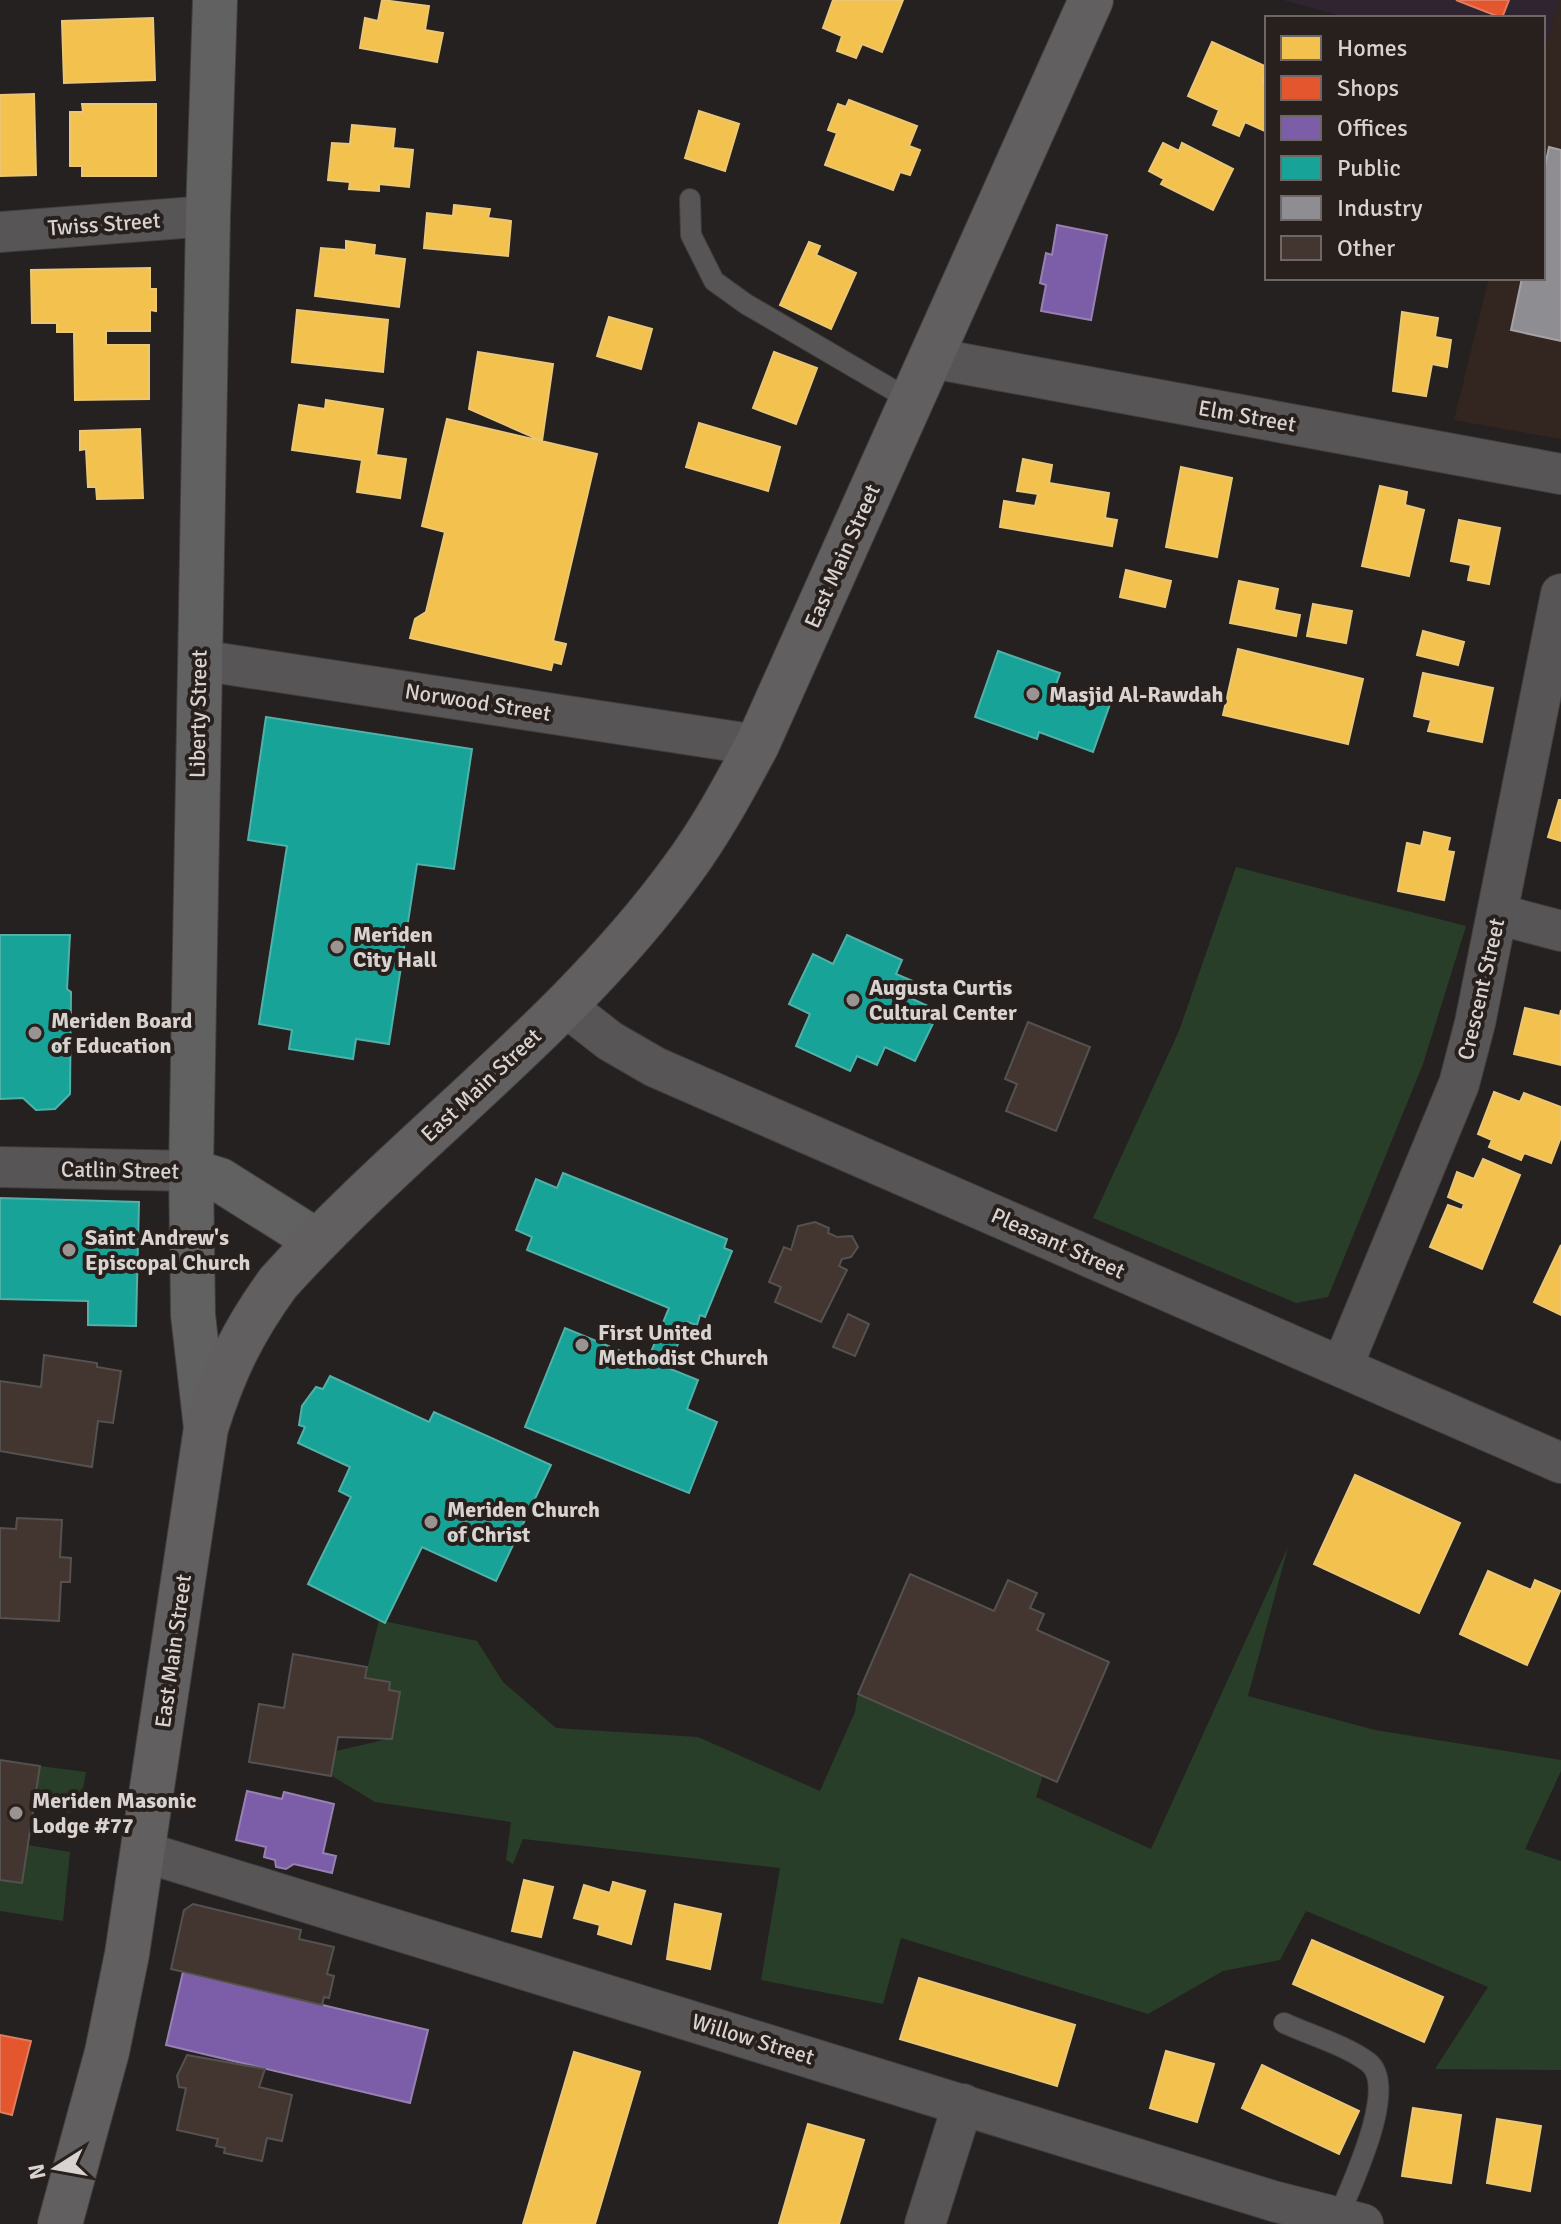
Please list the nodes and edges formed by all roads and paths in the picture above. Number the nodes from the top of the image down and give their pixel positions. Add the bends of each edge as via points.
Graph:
1 (215, 0) edge
2 (1091, 0) edge
3 (690, 199) dead end
4 (208, 216) junction
5 (0, 232) edge
6 (932, 358) junction
7 (912, 401) junction
8 (1561, 474) edge
9 (1561, 594) edge
10 (199, 660) junction
11 (757, 745) junction
12 (1497, 914) junction
13 (1561, 931) edge
14 (565, 1006) junction
15 (0, 1167) edge
16 (191, 1171) junction
17 (317, 1241) junction
18 (1342, 1367) junction
19 (206, 1428) junction
20 (1561, 1463) edge
21 (144, 1852) junction
22 (1284, 2023) dead end
23 (963, 2104) junction
24 (1350, 2221) edge
25 (60, 2224) edge
26 (925, 2224) edge

1 - 4 main road, Liberty Street
2 - 6 main road, East Main Street
3 - 7 lane via 691,235 714,281
4 - 5 street, Twiss Street
4 - 10 main road, Liberty Street
6 - 7 main road, East Main Street
6 - 8 street, Elm Street
7 - 11 main road, East Main Street
9 - 12 street, Crescent Street
10 - 11 street, Norwood Street
10 - 16 main road, Liberty Street
11 - 14 main road, East Main Street via 682,871
12 - 13 street
12 - 18 street, Crescent Street via 1459,1084
14 - 17 main road, East Main Street
14 - 18 street, Pleasant Street via 655,1067
15 - 16 street, Catlin Street
16 - 17 main road, Catlin Street via 220,1180
16 - 19 main road, Liberty Street via 193,1315
17 - 19 main road, East Main Street via 248,1325 223,1373
18 - 20 street, Pleasant Street
19 - 21 main road, East Main Street
21 - 23 street, Willow Street
21 - 25 main road, East Main Street via 107,2052
22 - 24 lane via 1370,2063 1380,2082
23 - 24 street, Willow Street
23 - 26 street

